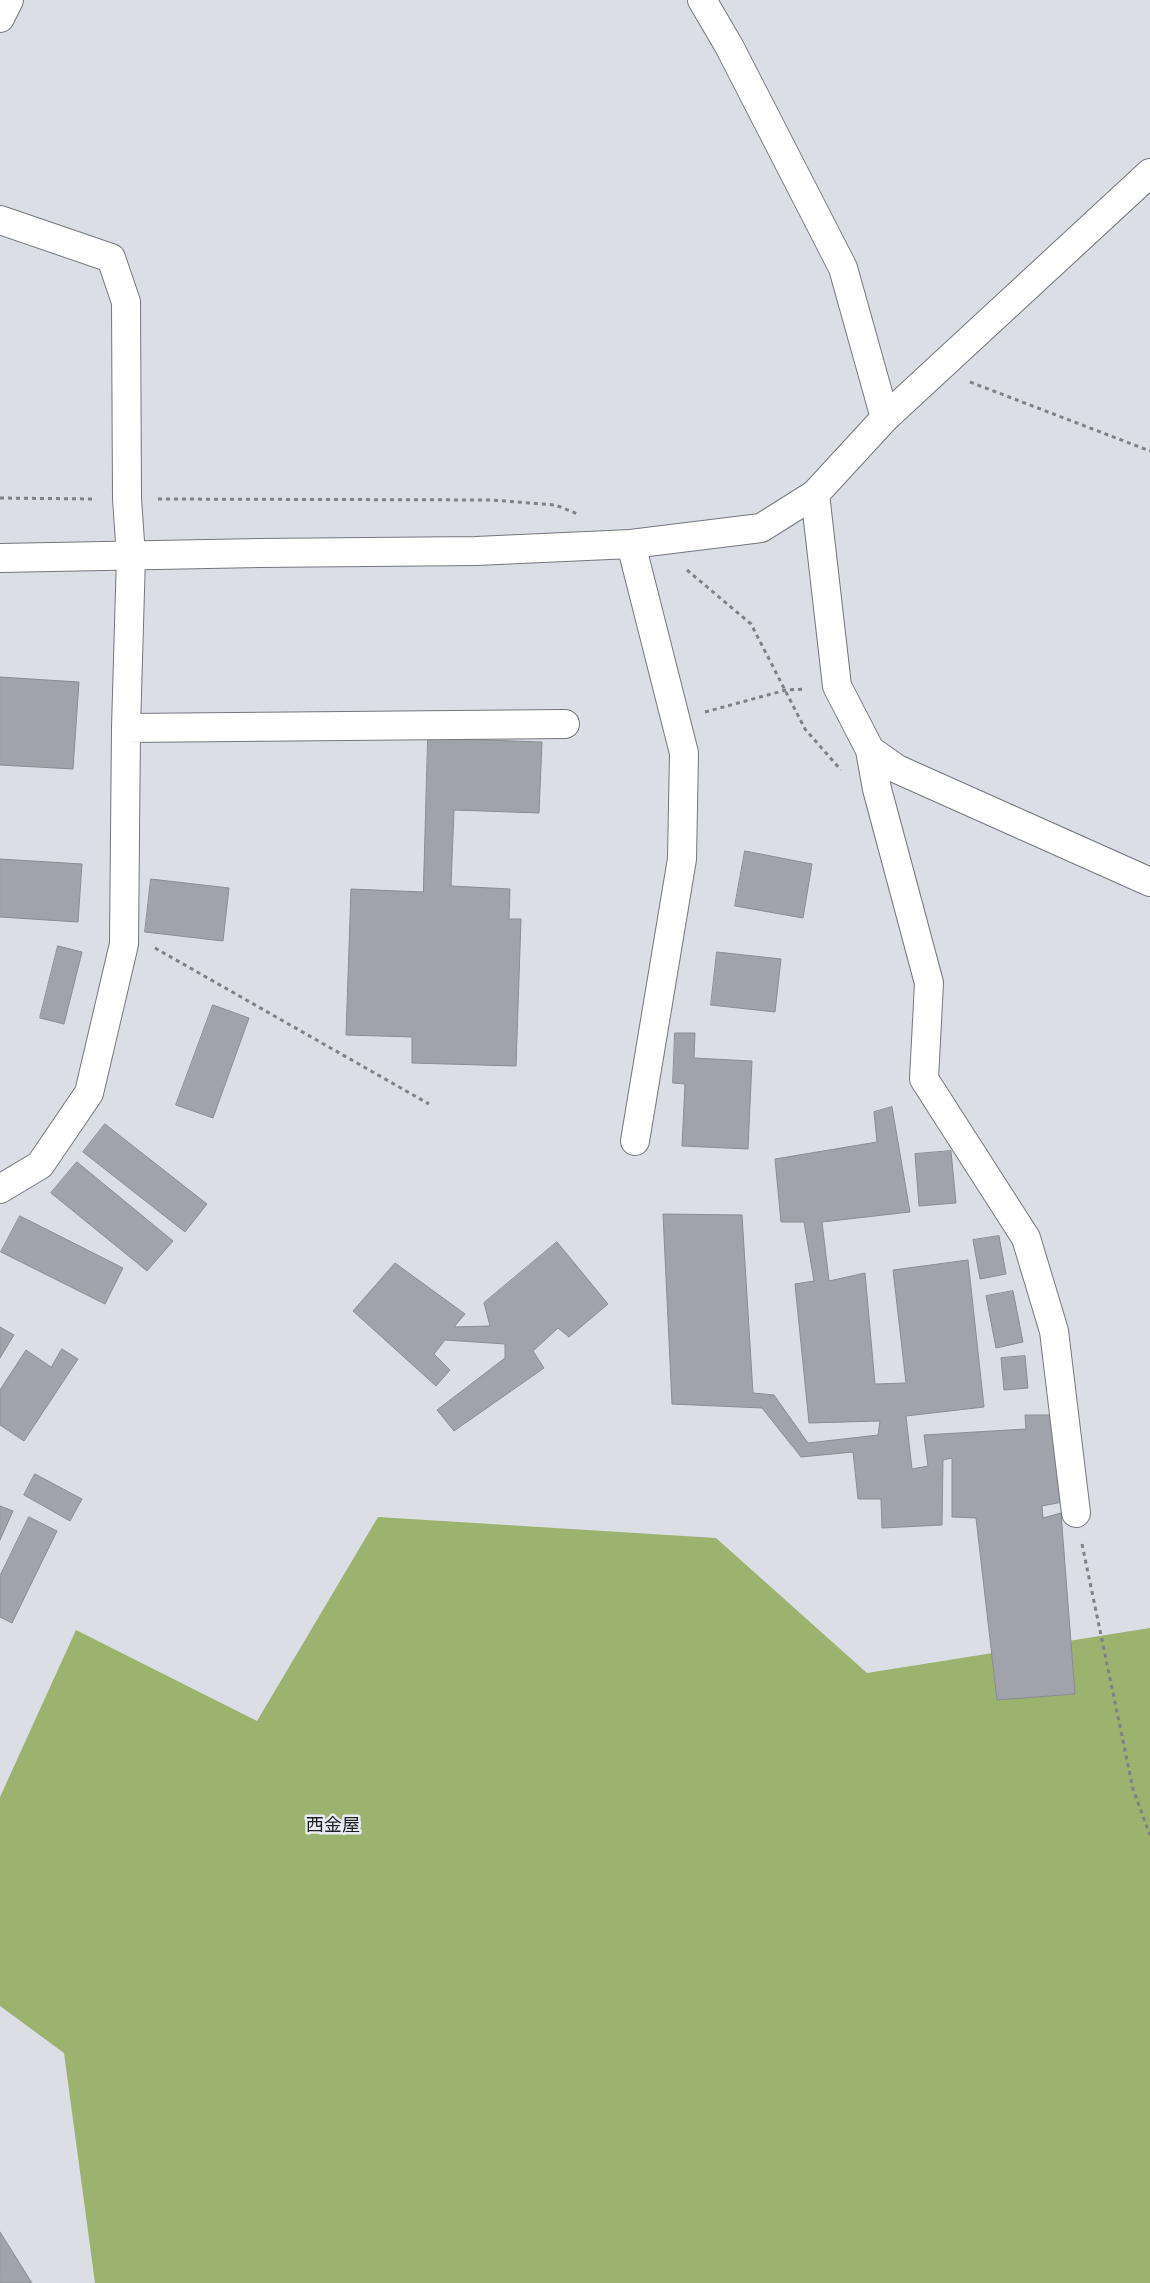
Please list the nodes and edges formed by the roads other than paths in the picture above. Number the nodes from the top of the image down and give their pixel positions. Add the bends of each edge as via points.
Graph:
1 (9, 0) edge
2 (702, 0) edge
3 (0, 18) edge
4 (1150, 173) edge
5 (0, 220) edge
6 (885, 418) junction
7 (815, 494) junction
8 (631, 544) junction
9 (131, 556) junction
10 (0, 558) edge
11 (565, 724) dead end
12 (126, 728) junction
13 (870, 750) junction
14 (1150, 882) edge
15 (635, 1141) dead end
16 (0, 1189) edge
17 (1076, 1513) road end

1 - 3 street
2 - 6 street via 843,268
4 - 6 street
5 - 9 street via 111,258 126,302 127,499
6 - 7 street
7 - 8 street via 761,528
7 - 13 street via 837,686
8 - 9 street via 476,552
8 - 15 street via 684,753 682,859
9 - 10 street
9 - 12 street
11 - 12 street
12 - 16 street via 124,944 89,1093 40,1165
13 - 14 street via 897,769
13 - 17 street via 877,789 929,983 924,1079 1026,1238 1054,1331

